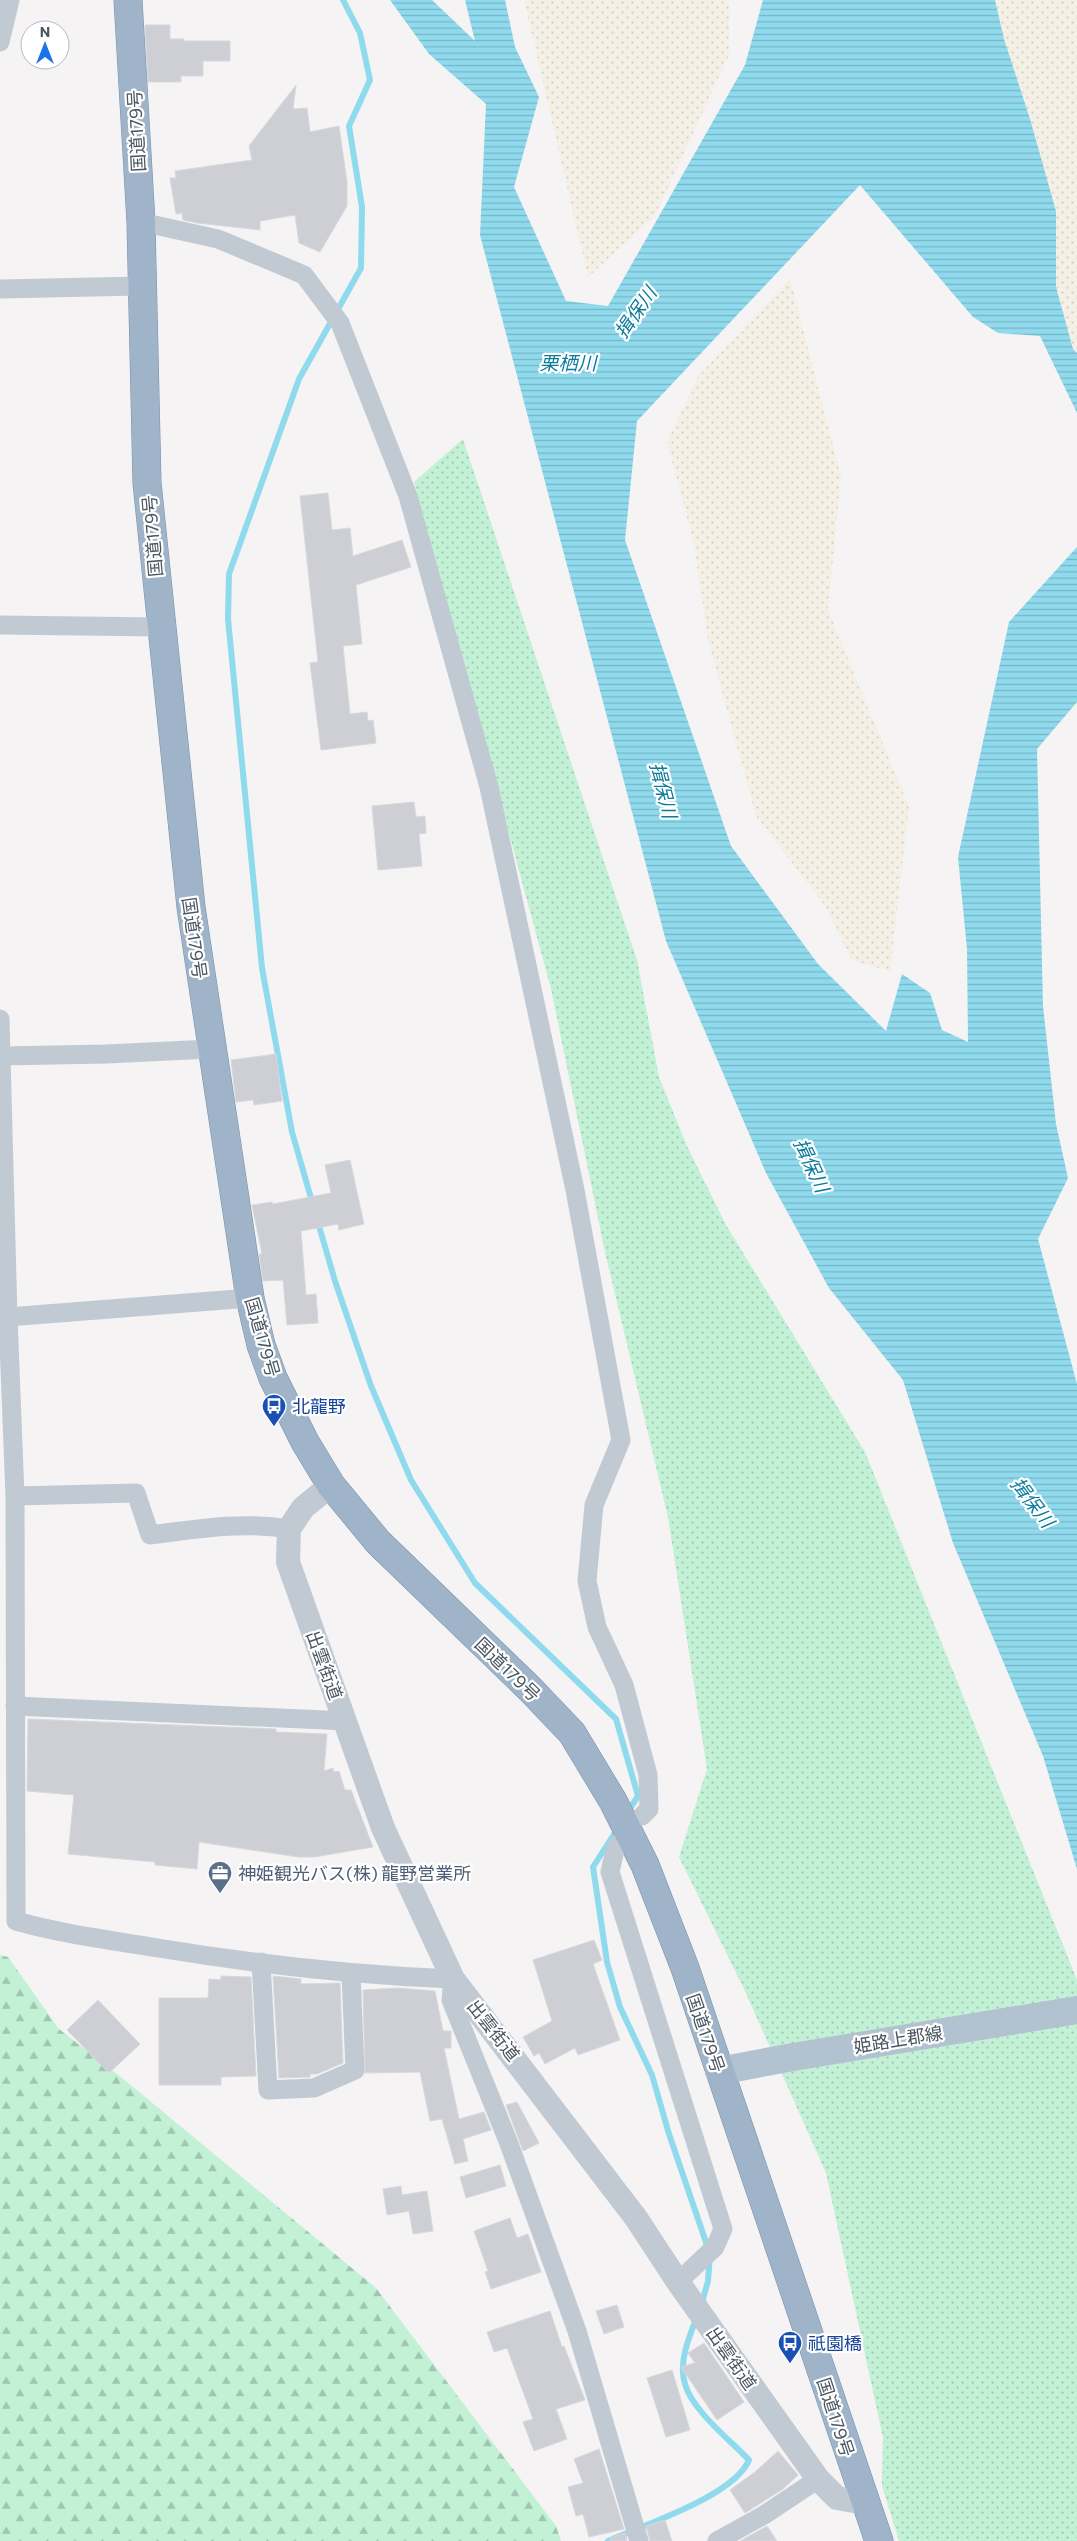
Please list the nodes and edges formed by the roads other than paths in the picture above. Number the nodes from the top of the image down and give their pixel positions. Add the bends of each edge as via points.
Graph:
1 (10, 0) edge
2 (128, 0) edge
3 (0, 42) edge
4 (141, 222) junction
5 (142, 286) junction
6 (0, 289) edge
7 (0, 626) edge
8 (160, 627) junction
9 (0, 1019) edge
10 (211, 1049) junction
11 (1, 1056) junction
12 (250, 1298) junction
13 (8, 1317) junction
14 (331, 1485) junction
15 (15, 1496) junction
16 (289, 1529) junction
17 (15, 1706) junction
18 (346, 1721) junction
19 (642, 1816) dead end
20 (620, 1843) dead end
21 (262, 1962) junction
22 (351, 1973) junction
23 (453, 1979) junction
24 (1077, 2010) edge
25 (719, 2071) junction
26 (678, 2282) junction
27 (818, 2479) junction
28 (865, 2503) junction
29 (639, 2541) edge
30 (718, 2541) edge
31 (879, 2541) edge

1 - 3 street
2 - 4 highway, 国道179号
4 - 5 highway, 国道179号
4 - 19 street via 218,239 304,275 340,323 408,496 489,787 554,1085 621,1440 594,1505 587,1581 597,1627 624,1685 648,1775 649,1809
5 - 6 street
5 - 8 highway, 国道179号 via 147,483
7 - 8 street
8 - 10 highway, 国道179号 via 191,907
9 - 11 street
10 - 11 street
10 - 12 highway, 国道179号
11 - 13 street
12 - 13 street
12 - 14 highway, 国道179号 via 273,1378
13 - 15 street
14 - 16 street via 302,1508
14 - 25 highway, 国道179号 via 378,1542 572,1733 613,1801 645,1865 685,1968
15 - 16 street via 136,1492 150,1535 230,1525
15 - 17 street
16 - 18 street, 出雲街道 via 288,1562
17 - 18 street
17 - 21 street via 16,1921 51,1931
18 - 23 street, 出雲街道 via 384,1828
20 - 26 street via 610,1872 723,2228 715,2247
21 - 22 street
21 - 22 street via 268,2090 314,2088 355,2070
22 - 23 street
23 - 26 street, 出雲街道 via 636,2218
23 - 29 street via 451,2000 508,2141 577,2331
24 - 25 main road, 姫路上郡線
25 - 28 highway, 国道179号
26 - 27 street, 出雲街道
27 - 28 street, 出雲街道 via 837,2498
27 - 30 street
28 - 31 highway, 国道179号

